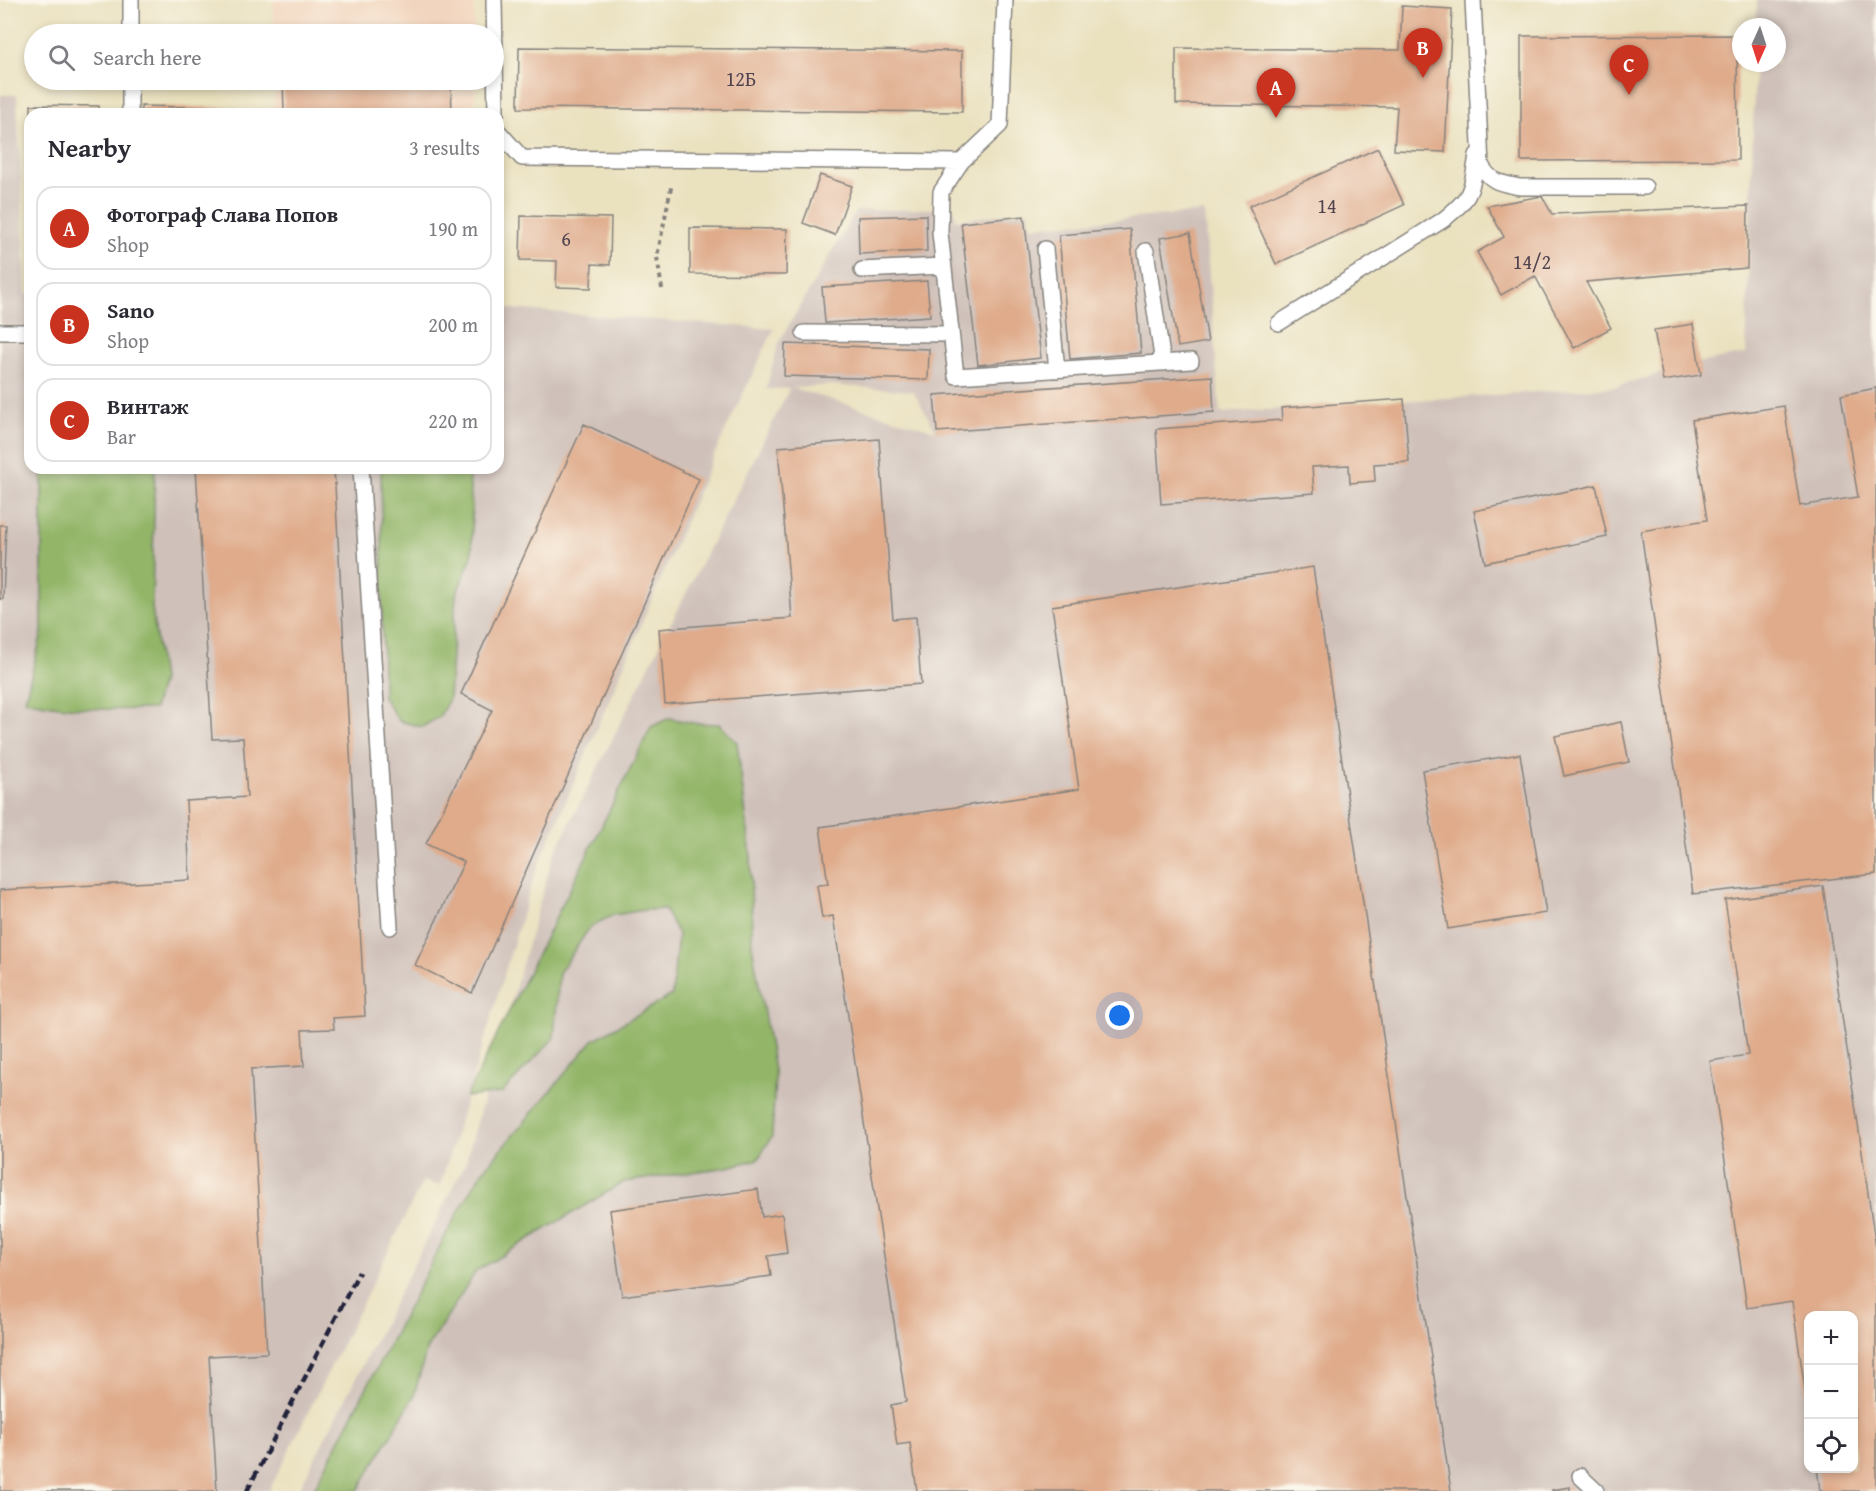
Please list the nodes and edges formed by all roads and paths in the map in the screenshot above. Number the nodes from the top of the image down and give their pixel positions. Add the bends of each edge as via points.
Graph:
1 (131, 0) edge
2 (494, 0) edge
3 (1005, 0) edge
4 (1473, 0) edge
5 (131, 24) edge
6 (494, 24) edge
7 (130, 90) edge
8 (496, 90) edge
9 (130, 108) edge
10 (496, 108) edge
11 (504, 138) edge
12 (1480, 138) junction
13 (677, 159) junction
14 (961, 162) junction
15 (1645, 187) dead end
16 (1045, 249) dead end
17 (1146, 251) dead end
18 (943, 266) junction
19 (862, 270) dead end
20 (662, 289) dead end
21 (1279, 323) dead end
22 (24, 332) edge
23 (0, 333) edge
24 (804, 333) dead end
25 (951, 334) junction
26 (1191, 361) dead end
27 (1163, 363) junction
28 (1057, 370) junction
29 (361, 474) edge
30 (390, 927) dead end
31 (1580, 1476) dead end
32 (1596, 1491) edge

1 - 5 lane
2 - 6 lane
3 - 14 lane via 1000,125
4 - 12 lane
7 - 9 lane
8 - 10 lane
11 - 13 lane via 522,158
12 - 15 lane via 1481,165 1488,177 1503,184
12 - 21 lane via 1471,192 1462,205
13 - 14 lane
13 - 20 path via 657,257
14 - 18 lane via 941,192
16 - 28 lane
17 - 27 lane
18 - 19 lane
18 - 25 lane
22 - 23 lane
24 - 25 lane
25 - 28 lane via 956,376
26 - 27 lane
27 - 28 lane
29 - 30 lane
31 - 32 lane

